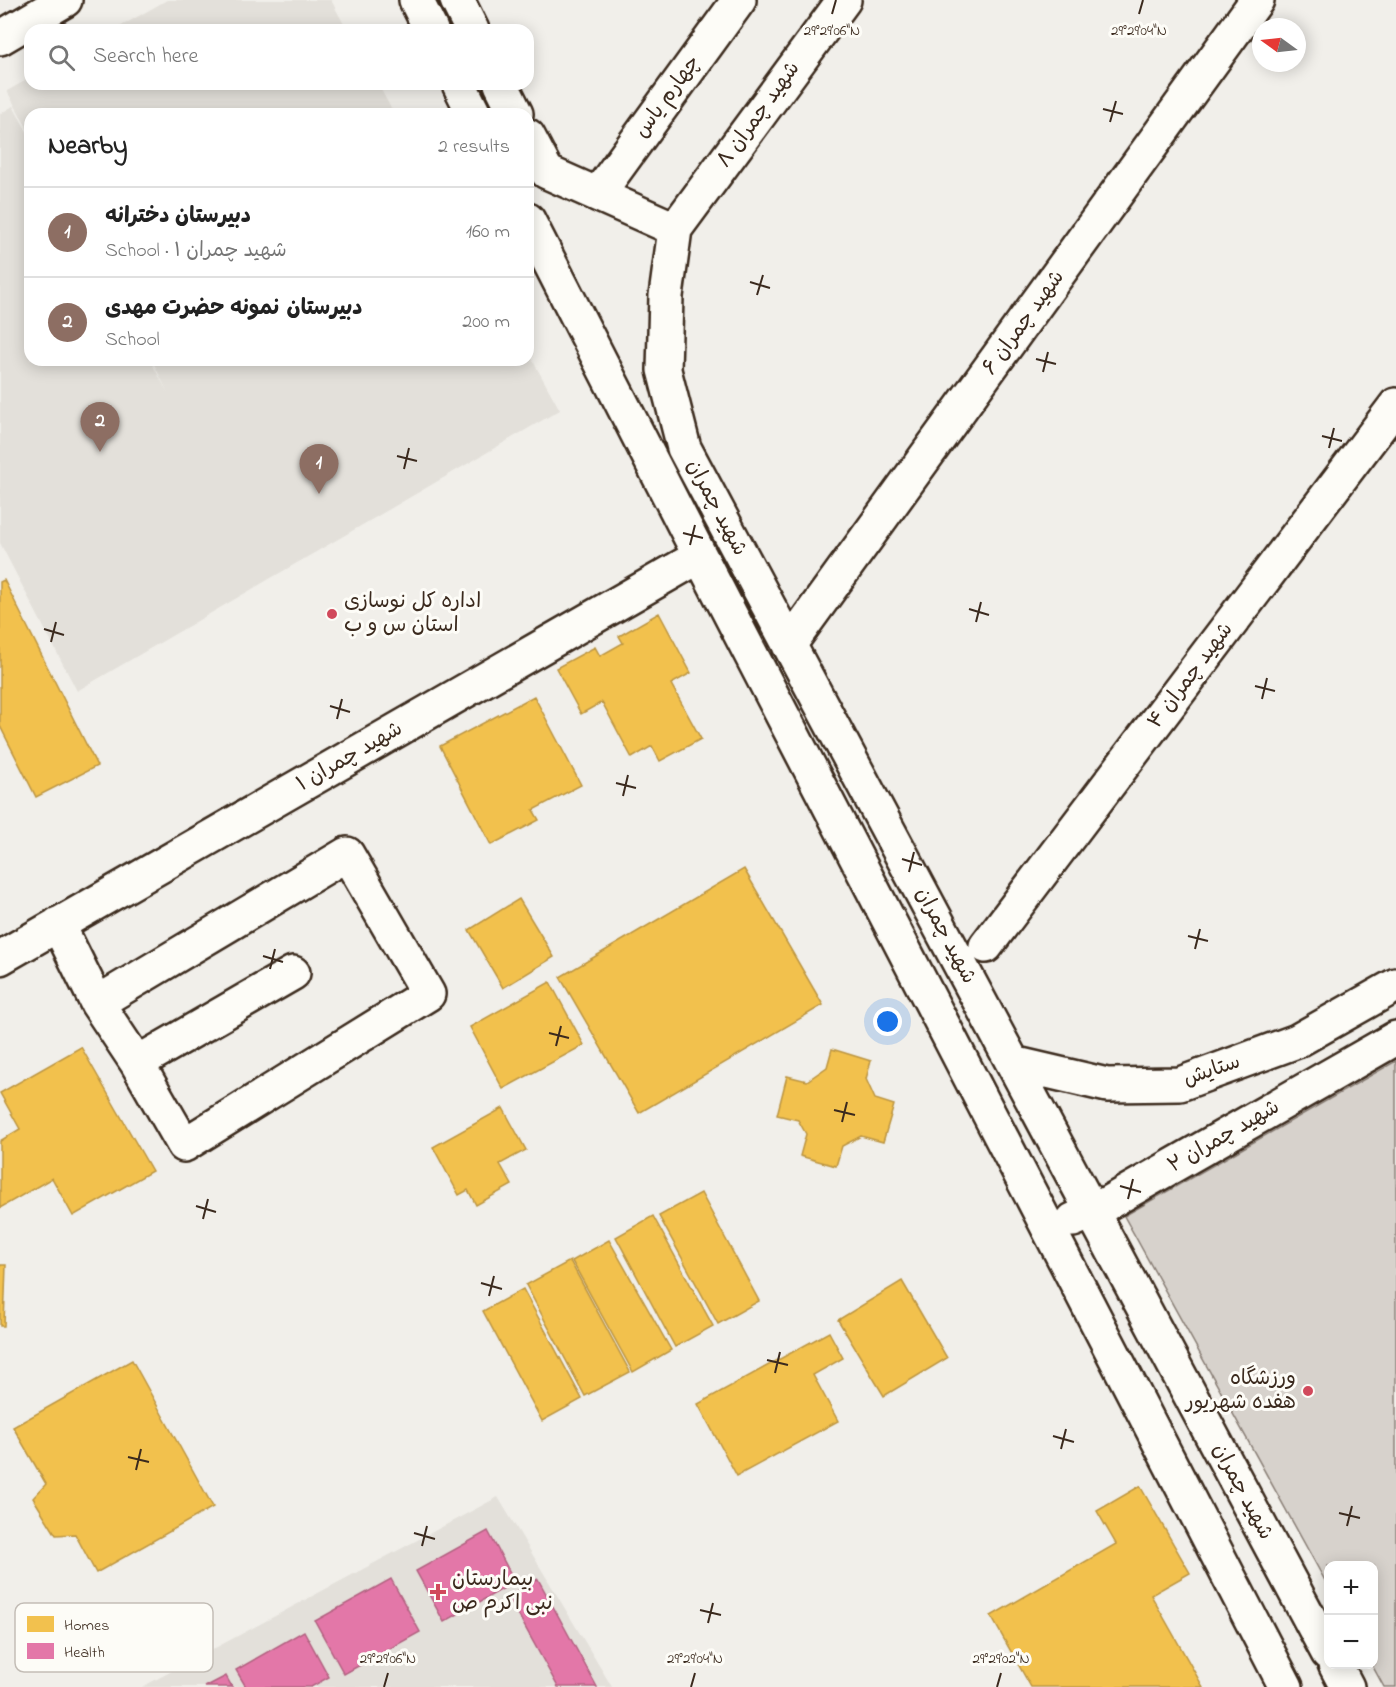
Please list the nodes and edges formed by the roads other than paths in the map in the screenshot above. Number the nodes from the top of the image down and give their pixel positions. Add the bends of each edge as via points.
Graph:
1 (65, 0) edge
2 (416, 0) edge
3 (457, 0) edge
4 (739, 0) edge
5 (844, 0) edge
6 (1257, 0) edge
7 (23, 10) edge
8 (428, 24) edge
9 (469, 24) edge
10 (0, 38) edge
11 (462, 90) edge
12 (504, 90) edge
13 (471, 108) edge
14 (513, 108) edge
15 (534, 147) edge
16 (598, 194) junction
17 (675, 229) junction
18 (534, 232) edge
19 (1396, 405) edge
20 (700, 556) junction
21 (789, 645) junction
22 (58, 924) junction
23 (986, 946) dead end
24 (0, 957) edge
25 (293, 973) dead end
26 (1396, 985) edge
27 (97, 1003) junction
28 (1396, 1038) edge
29 (137, 1062) junction
30 (1013, 1063) junction
31 (1092, 1212) junction
32 (1049, 1230) junction
33 (1324, 1644) edge
34 (1337, 1669) edge
35 (1286, 1687) edge
36 (1347, 1687) edge

1 - 7 street
2 - 8 street
3 - 9 street
4 - 16 street, چهارم یاس
5 - 17 street, شهید چمران ۸
6 - 21 street, شهید چمران ۶
7 - 10 street
11 - 13 street
12 - 14 street
15 - 16 street via 547,172
16 - 17 street
17 - 21 street, شهید چمران via 666,296 664,370 684,448
18 - 20 street, شهید چمران
19 - 23 street, شهید چمران ۴
20 - 22 street, شهید چمران ۱
20 - 32 street, شهید چمران
21 - 30 street, شهید چمران
22 - 24 street, شهید چمران ۱
22 - 27 street
25 - 29 street
26 - 30 street, ستایش via 1297,1041 1180,1084 1107,1085
27 - 29 street
27 - 29 street via 347,854 428,994 184,1145
28 - 31 street, شهید چمران ۲
30 - 31 street, شهید چمران
31 - 32 street, شهید چمران ۲
31 - 33 street, شهید چمران
32 - 35 street, شهید چمران
34 - 36 street

